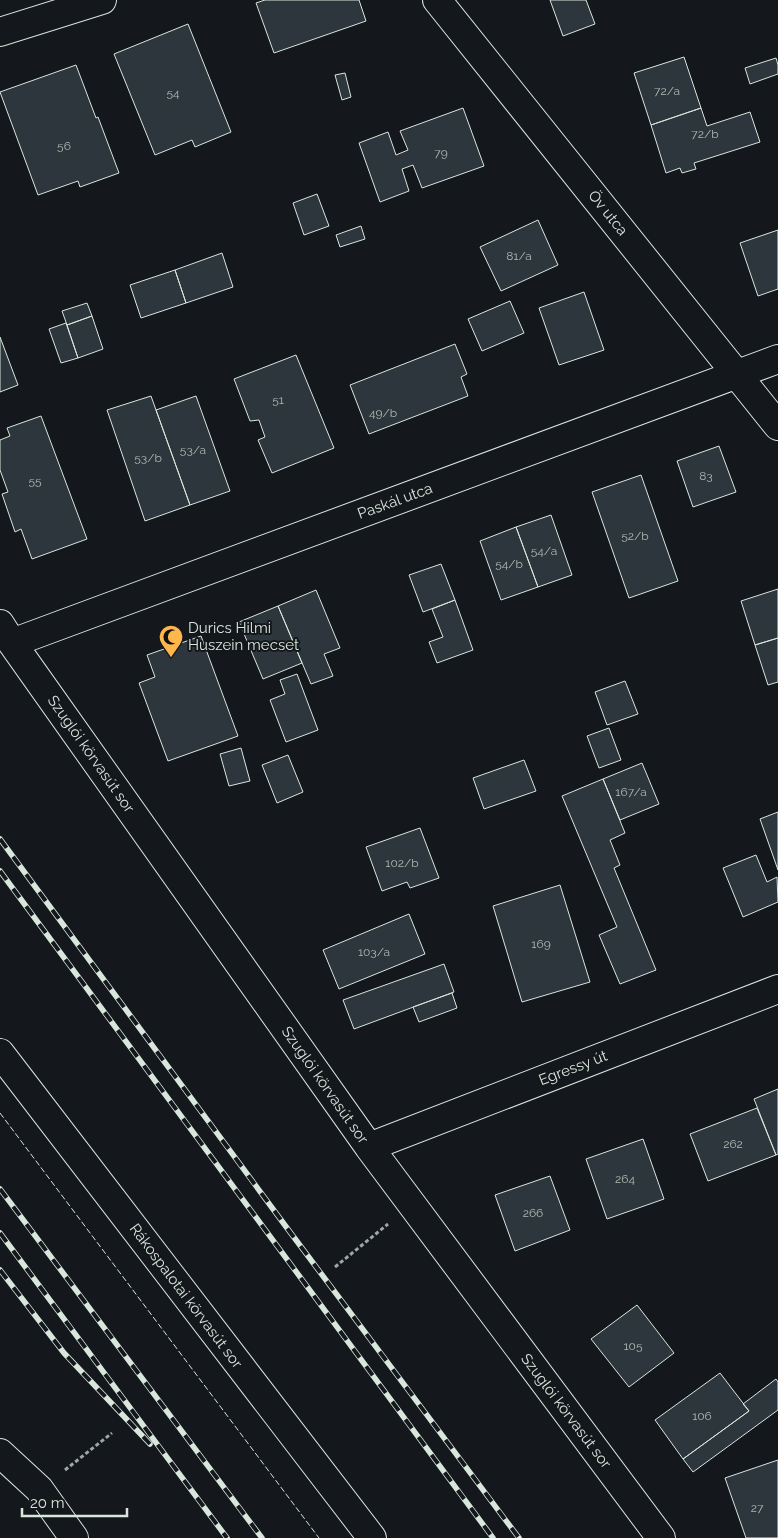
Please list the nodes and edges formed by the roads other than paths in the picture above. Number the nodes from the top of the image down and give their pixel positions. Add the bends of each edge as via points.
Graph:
1 (102, 0) edge
2 (437, 0) edge
3 (0, 32) edge
4 (778, 359) edge
5 (737, 374) junction
6 (778, 426) edge
7 (6, 633) edge
8 (778, 989) edge
9 (0, 1053) edge
10 (369, 1147) junction
11 (0, 1453) edge
12 (74, 1538) edge
13 (372, 1538) edge
14 (661, 1538) edge

1 - 3 street
2 - 5 street, Öv utca
4 - 5 street, Paskál utca
5 - 6 street, Öv utca
5 - 7 street, Paskál utca
7 - 10 street, Szuglói körvasút sor
8 - 10 street, Egressy út
9 - 13 street, Rákospalotai körvasút sor
10 - 14 street, Szuglói körvasút sor
11 - 12 street via 39,1489

